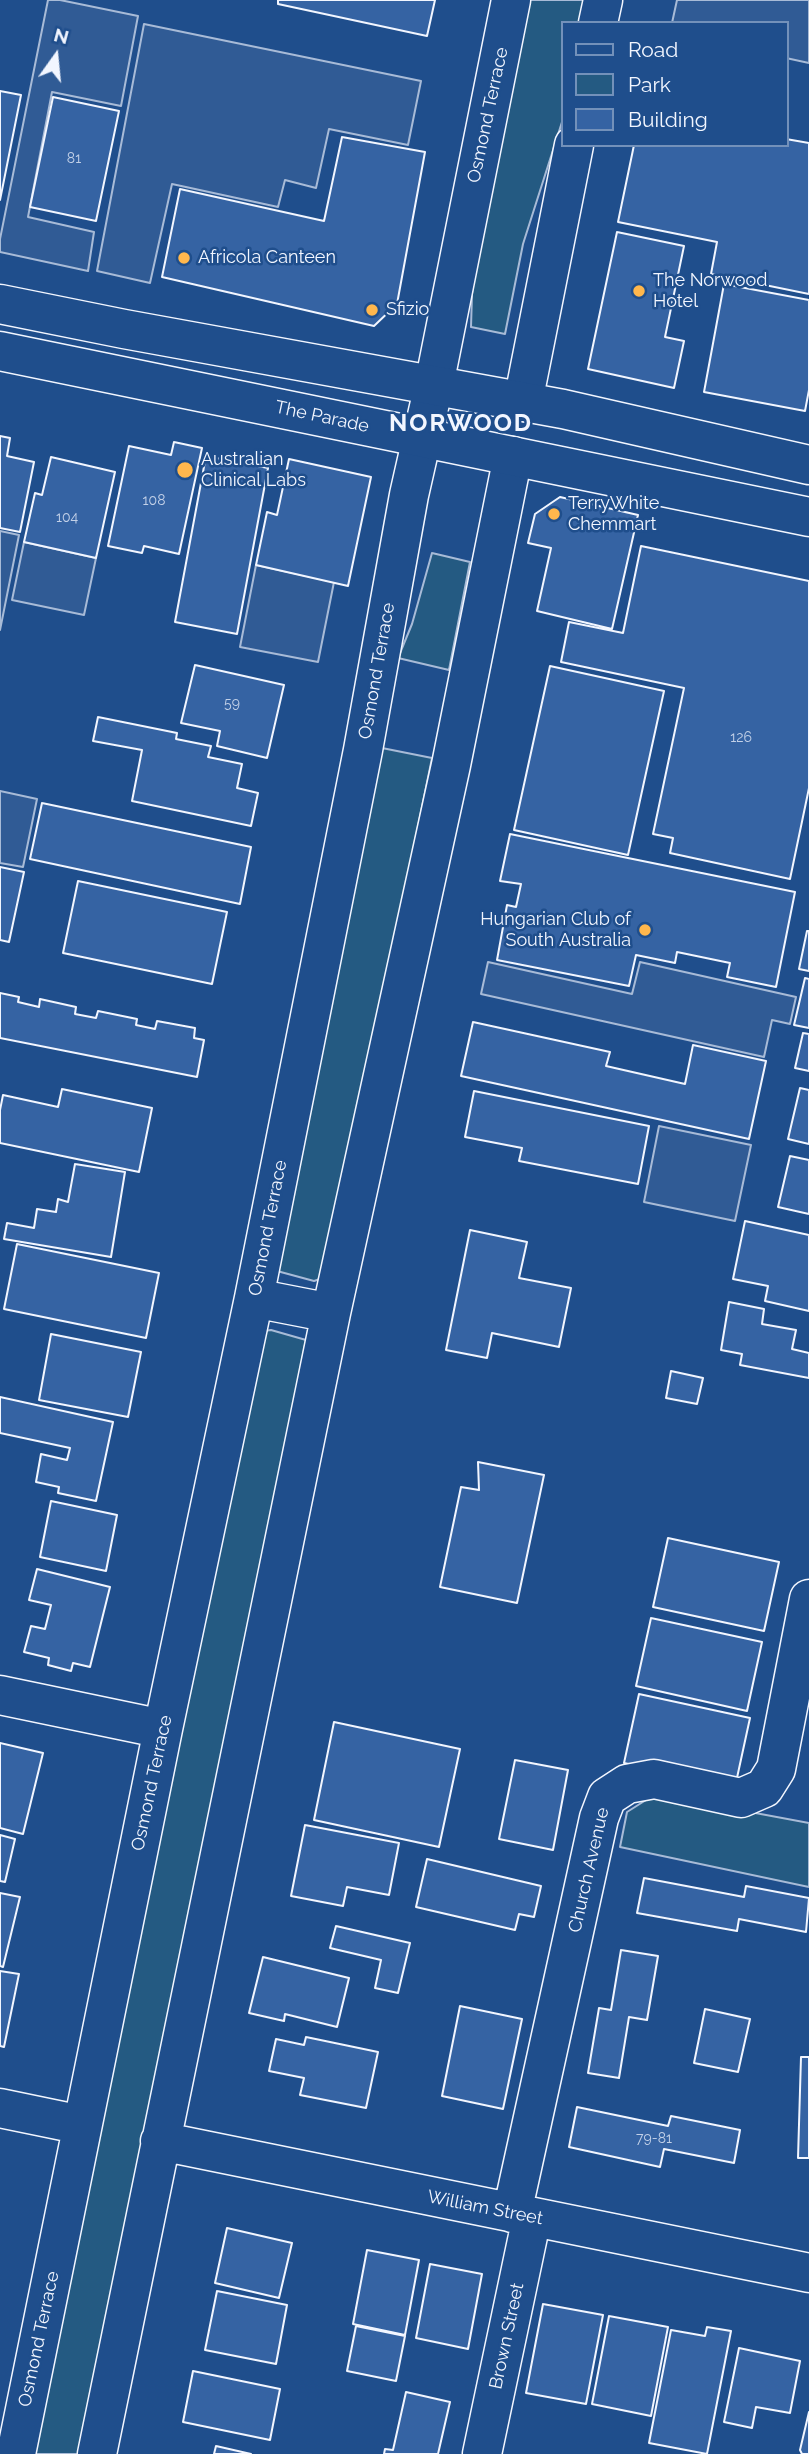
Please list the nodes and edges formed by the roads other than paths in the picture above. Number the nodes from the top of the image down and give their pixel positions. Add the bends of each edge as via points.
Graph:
1 (512, 0) edge
2 (603, 0) edge
3 (598, 21) edge
4 (574, 147) edge
5 (0, 304) edge
6 (0, 351) edge
7 (434, 385) junction
8 (523, 402) junction
9 (422, 438) junction
10 (513, 456) junction
11 (809, 466) edge
12 (809, 517) edge
13 (254, 1298) junction
14 (331, 1313) junction
15 (809, 1600) edge
16 (0, 1695) edge
17 (163, 1729) junction
18 (0, 2108) edge
19 (82, 2125) junction
20 (160, 2141) junction
21 (522, 2215) junction
22 (809, 2273) edge
23 (16, 2454) edge
24 (97, 2454) edge
25 (482, 2454) edge

1 - 7 street, Osmond Terrace
2 - 3 street
4 - 8 street
5 - 7 street
6 - 9 street, The Parade
7 - 8 street
7 - 9 street, Osmond Terrace
8 - 10 street
8 - 11 street
9 - 10 street, The Parade
9 - 13 street, Osmond Terrace
10 - 12 street, The Parade
10 - 14 street via 451,765
13 - 14 street
13 - 17 street, Osmond Terrace
14 - 20 street
15 - 21 street, Church Avenue via 776,1769 764,1788 741,1798 654,1779 627,1784 607,1797 599,1818
16 - 17 street
17 - 19 street, Osmond Terrace
18 - 19 street
19 - 23 street, Osmond Terrace
20 - 21 street, William Street
20 - 24 street
21 - 22 street, William Street
21 - 25 street, Brown Street

